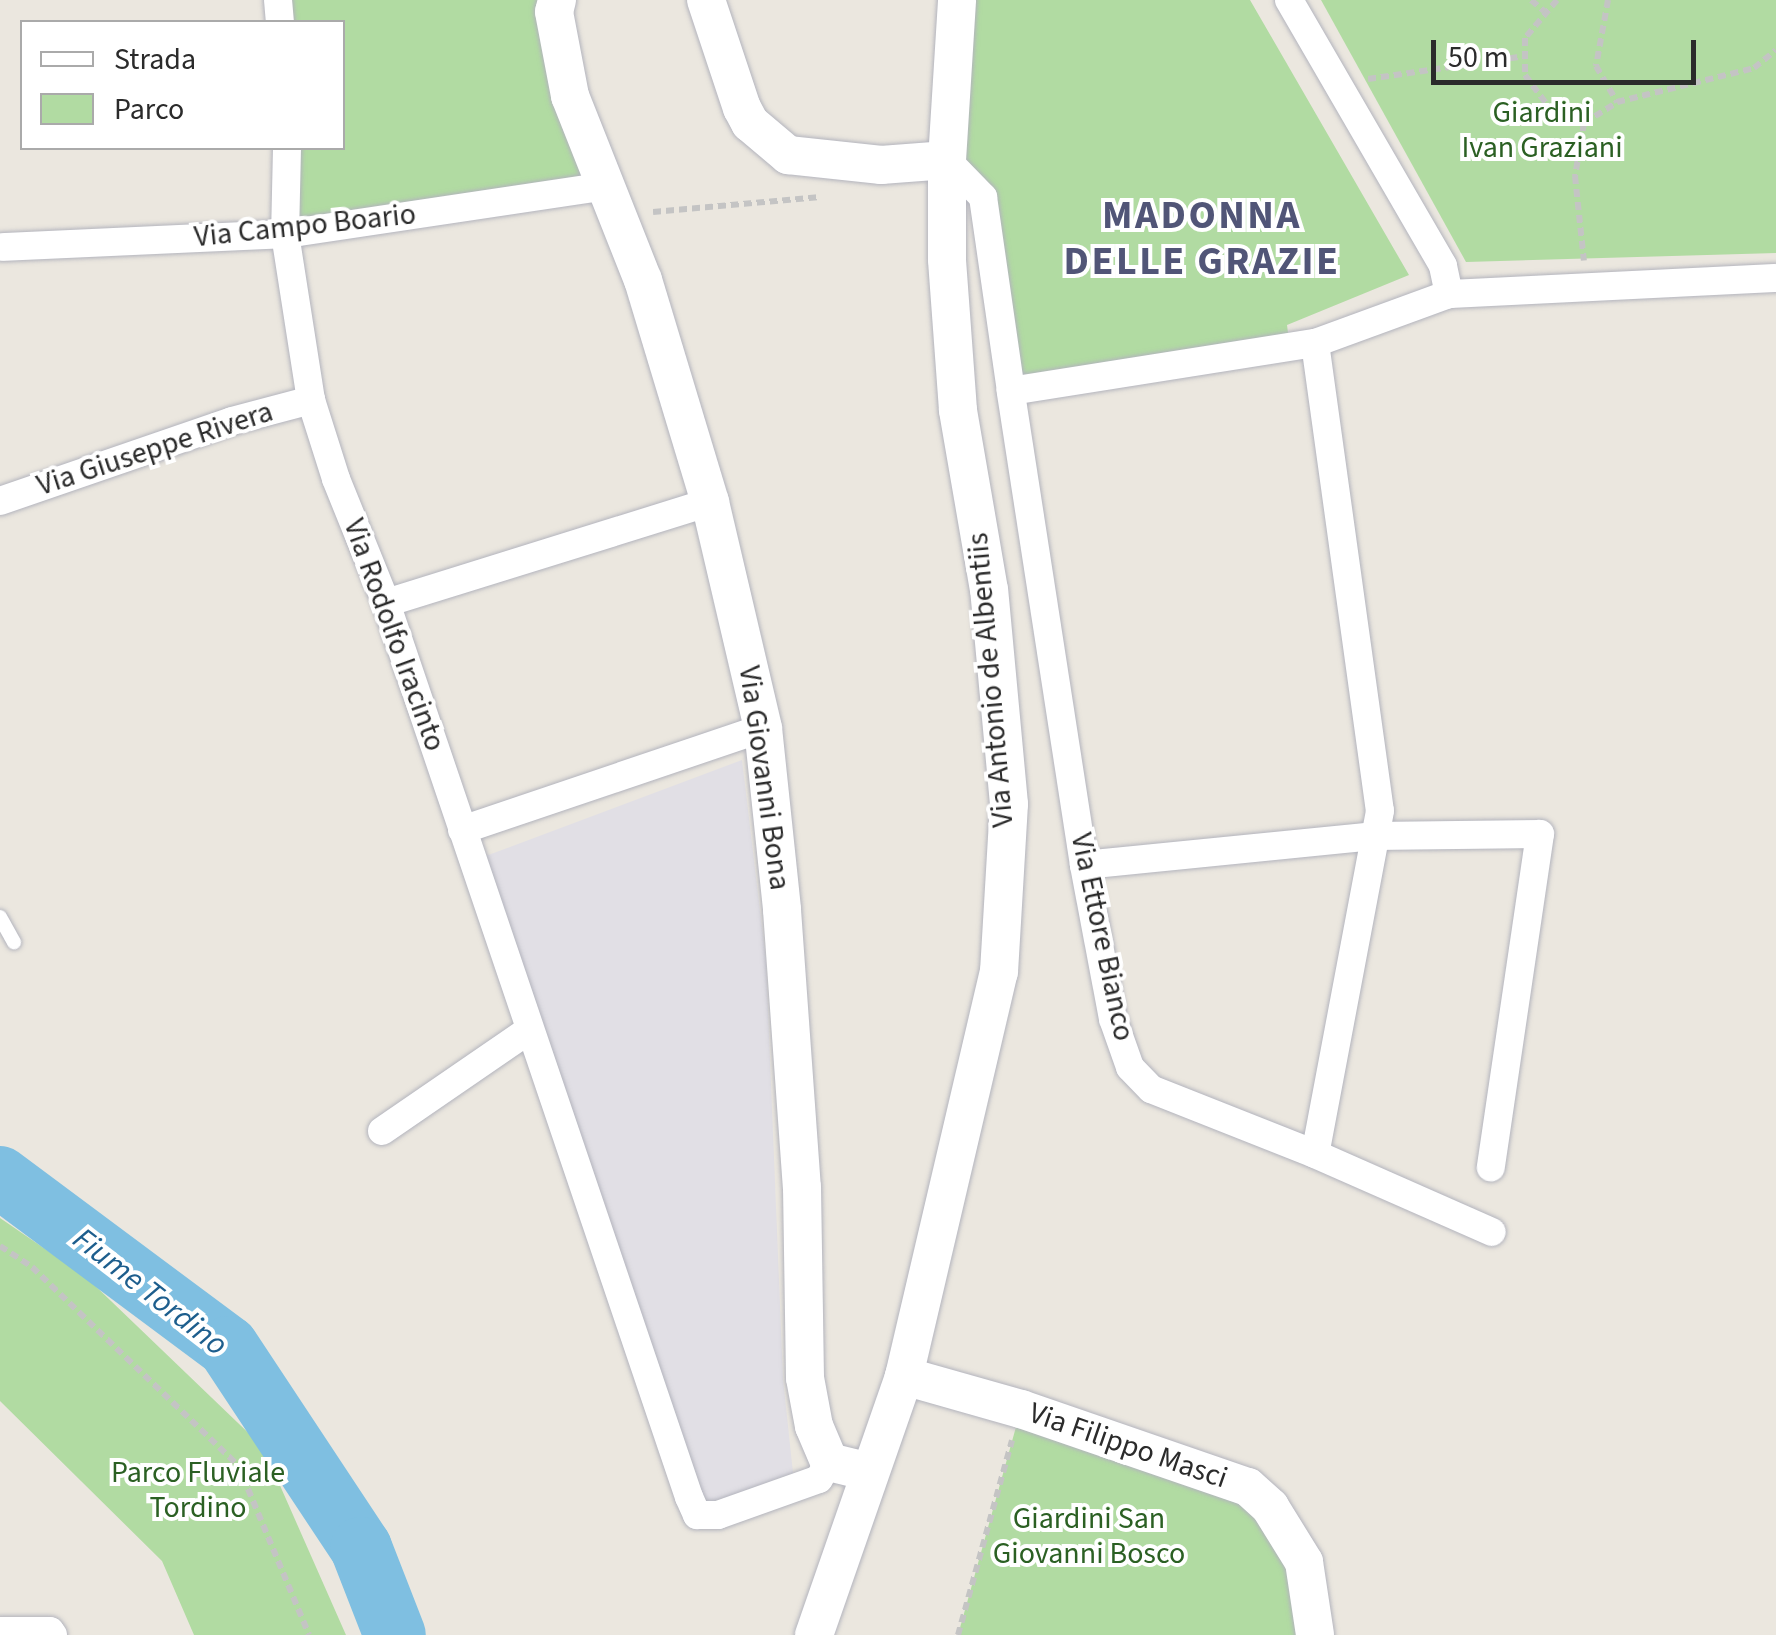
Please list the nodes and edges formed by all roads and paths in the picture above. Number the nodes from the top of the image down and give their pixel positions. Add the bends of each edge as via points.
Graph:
1 (556, 0) edge
2 (706, 0) edge
3 (957, 0) edge
4 (1289, 0) edge
5 (1531, 0) edge
6 (1557, 0) edge
7 (1608, 0) edge
8 (1544, 11) junction
9 (1776, 50) edge
10 (1525, 56) junction
11 (1339, 84) junction
12 (1617, 102) junction
13 (1584, 124) junction
14 (287, 150) edge
15 (948, 160) junction
16 (832, 196) dead end
17 (611, 201) junction
18 (285, 234) junction
19 (2, 247) dead end
20 (1776, 278) edge
21 (1586, 288) junction
22 (1449, 294) junction
23 (1315, 343) junction
24 (1011, 391) junction
25 (310, 400) junction
26 (0, 501) edge
27 (710, 502) junction
28 (386, 603) junction
29 (763, 728) junction
30 (462, 830) junction
31 (1374, 836) junction
32 (1084, 865) junction
33 (0, 917) edge
34 (14, 942) dead end
35 (530, 1030) junction
36 (382, 1131) dead end
37 (1315, 1154) junction
38 (1491, 1167) dead end
39 (1492, 1232) dead end
40 (0, 1246) edge
41 (904, 1376) junction
42 (1020, 1410) junction
43 (830, 1462) junction
44 (870, 1472) junction
45 (0, 1631) edge
46 (54, 1635) edge
47 (308, 1635) edge
48 (814, 1635) edge
49 (958, 1635) edge
50 (1315, 1635) edge

1 - 17 main road, Via Giovanni Bona via 570,96
2 - 15 main road via 742,108 788,155 881,165
3 - 15 main road, Via Antonio de Albentiis
4 - 11 street
5 - 8 path
6 - 8 path
7 - 12 path via 1596,66
8 - 10 path via 1524,38
9 - 12 path via 1754,68
10 - 11 path
10 - 13 path via 1525,75 1551,110
11 - 22 street via 1443,266
12 - 13 path
13 - 21 path via 1576,176
14 - 18 street, Via Rodolfo Iracinto
15 - 24 street, Via Ettore Bianco via 983,197
15 - 41 main road, Via Antonio de Albentiis via 958,410 988,590 1009,804 999,972
16 - 17 path
17 - 18 street, Via Campo Boario
17 - 27 main road, Via Giovanni Bona via 643,280
18 - 19 street, Via Campo Boario
18 - 25 street, Via Rodolfo Iracinto
20 - 21 street
21 - 22 street
22 - 23 street
23 - 24 street
23 - 31 street via 1380,811
24 - 32 street, Via Ettore Bianco
25 - 26 street, Via Giuseppe Rivera
25 - 28 street, Via Rodolfo Iracinto
27 - 28 street
27 - 29 main road, Via Giovanni Bona
28 - 30 street, Via Rodolfo Iracinto
29 - 30 street
29 - 43 main road, Via Giovanni Bona via 800,1168 804,1378
30 - 35 street, Via Rodolfo Iracinto
31 - 32 street
31 - 37 street
31 - 38 street via 1540,834
32 - 37 street, Via Ettore Bianco via 1130,1067 1151,1089
33 - 34 lane
35 - 36 street
35 - 43 street, Via Rodolfo Iracinto via 697,1515 718,1515 820,1479
37 - 39 street, Via Ettore Bianco
40 - 47 path via 32,1267 238,1465
41 - 42 main road, Via Filippo Masci
41 - 44 main road, Via Antonio de Albentiis
42 - 49 path
42 - 50 main road, Via Filippo Masci via 1248,1487 1270,1507 1304,1562
43 - 44 main road
44 - 48 main road, Via Antonio de Albentiis
45 - 46 street

